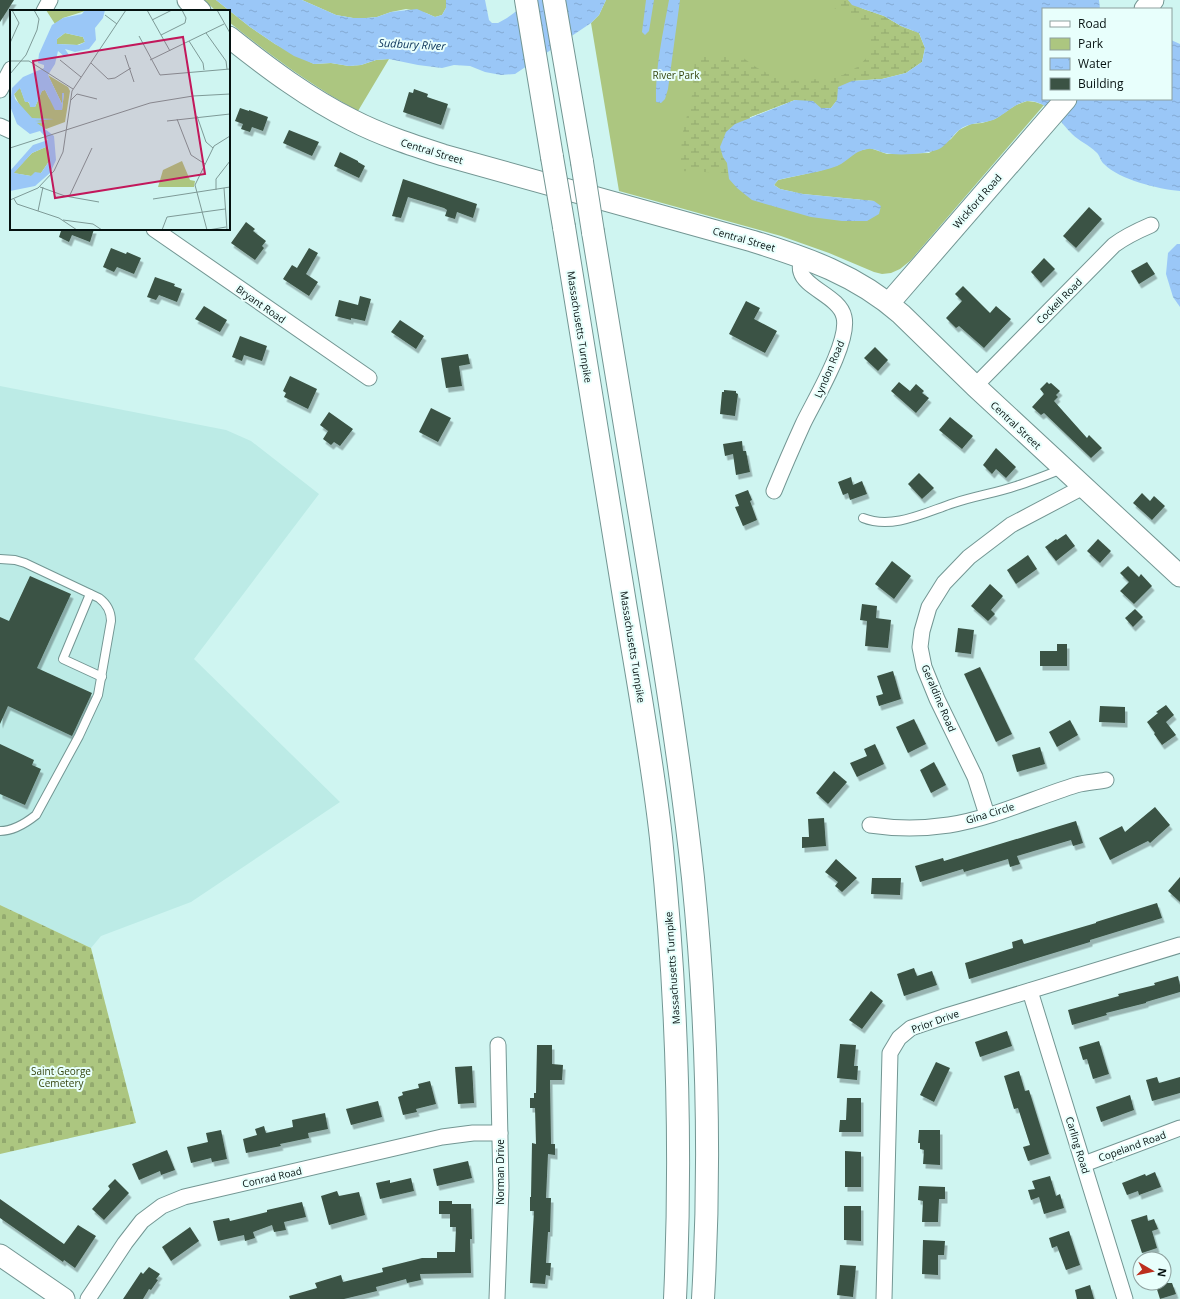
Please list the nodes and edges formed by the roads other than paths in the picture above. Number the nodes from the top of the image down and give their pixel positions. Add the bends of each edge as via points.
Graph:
1 (50, 0) edge
2 (188, 0) edge
3 (526, 0) edge
4 (554, 0) edge
5 (1153, 0) edge
6 (1146, 8) edge
7 (45, 10) edge
8 (199, 10) edge
9 (230, 38) edge
10 (10, 71) edge
11 (0, 90) edge
12 (1065, 100) edge
13 (0, 126) edge
14 (10, 131) edge
15 (1151, 225) dead end
16 (155, 230) edge
17 (802, 257) junction
18 (889, 303) junction
19 (369, 378) dead end
20 (975, 386) junction
21 (1063, 468) junction
22 (1083, 487) junction
23 (774, 491) dead end
24 (863, 518) dead end
25 (0, 559) edge
26 (1180, 576) edge
27 (90, 594) junction
28 (102, 677) junction
29 (1106, 780) dead end
30 (987, 815) junction
31 (870, 825) dead end
32 (0, 831) edge
33 (1180, 946) edge
34 (1030, 991) junction
35 (498, 1045) dead end
36 (1180, 1128) edge
37 (500, 1133) junction
38 (1084, 1164) junction
39 (0, 1255) edge
40 (64, 1299) edge
41 (88, 1299) edge
42 (497, 1299) edge
43 (675, 1299) edge
44 (703, 1299) edge
45 (884, 1299) edge
46 (1125, 1299) edge

1 - 7 street
2 - 8 main road
3 - 43 highway, Massachusetts Turnpike, bridge via 649,746 662,844 673,974 677,1066 679,1159
4 - 44 highway, bridge via 664,658 693,880 701,972 706,1110
5 - 6 main road
9 - 17 main road, Central Street via 311,97 353,121 397,140
10 - 11 street
12 - 18 main road, Wickford Road
13 - 14 street
15 - 20 street, Cockell Road via 1123,238 1114,246
16 - 19 street, Bryant Road
17 - 18 main road, Central Street via 861,284
17 - 23 street, Lyndon Road via 801,273 837,305 842,312 845,327 830,372 802,426
18 - 20 main road, Central Street
20 - 21 main road, Central Street
21 - 22 main road, Central Street
21 - 24 lane via 1016,486 905,519 893,522 870,521
22 - 26 main road, Central Street
22 - 30 street, Geraldine Road via 1011,525 969,557 944,583 929,607 920,647 924,667 976,777
25 - 27 lane via 25,563
27 - 28 lane via 105,602 112,621
27 - 28 lane via 63,659
28 - 32 lane via 98,695 79,736 36,814 15,828
29 - 30 street, Gina Circle via 1078,785
30 - 31 street, Gina Circle via 950,825 916,829
33 - 34 street, Prior Drive
34 - 38 street, Carling Road
34 - 45 street, Prior Drive via 910,1028 899,1038 890,1053
35 - 37 street, Norman Drive
36 - 38 street, Copeland Road
37 - 41 street, Conrad Road via 468,1133 442,1137 173,1201 142,1221 133,1231
37 - 42 street, Norman Drive via 501,1214
38 - 46 street, Carling Road
39 - 40 main road

